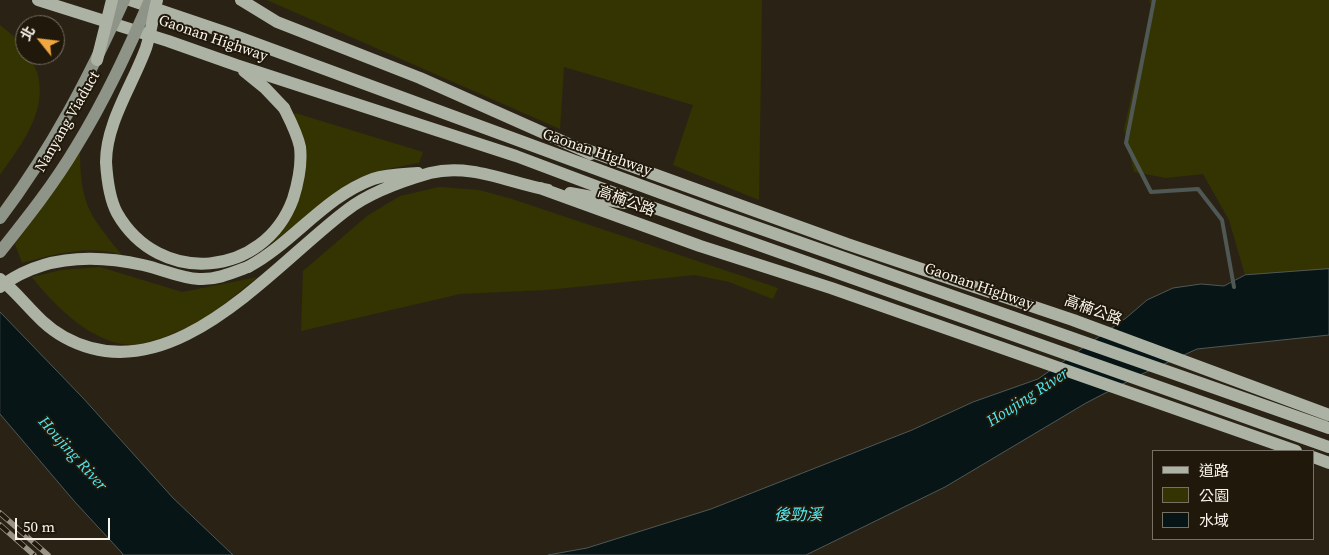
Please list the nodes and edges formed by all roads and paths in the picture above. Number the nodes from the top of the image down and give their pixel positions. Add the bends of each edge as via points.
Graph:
1 (38, 0) edge
2 (112, 0) edge
3 (124, 0) edge
4 (130, 0) edge
5 (142, 0) edge
6 (150, 0) edge
7 (240, 0) edge
8 (159, 5) edge
9 (97, 60) junction
10 (236, 65) junction
11 (584, 150) junction
12 (577, 164) junction
13 (548, 168) junction
14 (624, 172) junction
15 (432, 173) junction
16 (664, 187) junction
17 (540, 188) junction
18 (599, 198) junction
19 (657, 209) junction
20 (0, 218) edge
21 (649, 228) junction
22 (0, 252) edge
23 (0, 278) edge
24 (0, 288) edge
25 (1056, 331) joint
26 (1329, 415) edge
27 (1329, 428) edge
28 (1329, 447) edge
29 (1293, 450) edge
30 (1314, 457) edge
31 (1329, 463) edge

1 - 10 main road, Gaonan Highway
2 - 9 main road, bridge
3 - 9 street, Nanyang Viaduct, bridge
4 - 8 main road, Gaonan Highway
5 - 8 main road
6 - 22 street, Nanyang Viaduct, bridge via 130,46 76,147
7 - 11 main road via 277,22 420,78
8 - 10 main road, bridge via 109,140 106,160 108,182 117,212 135,236 175,260 217,264 248,253 261,244 282,220 297,185 300,146 284,108
8 - 12 main road, Gaonan Highway
9 - 20 street, Nanyang Viaduct, bridge via 44,154
10 - 13 main road, Gaonan Highway
11 - 14 main road
11 - 16 main road, 高楠公路
12 - 14 main road
12 - 16 main road, Gaonan Highway
13 - 18 main road
13 - 19 main road, 高楠公路
14 - 16 main road
15 - 17 main road via 485,173
15 - 23 main road via 389,188 348,209 221,314 187,335 149,348 101,349 74,342 38,319
15 - 24 main road, bridge via 388,175 356,187 270,253 248,267 222,276 201,279 144,265 84,257 61,259 31,270
16 - 25 main road, Gaonan Highway
16 - 26 main road, 高楠公路 via 1072,320
17 - 18 main road
17 - 21 main road, 高楠公路
18 - 19 main road
18 - 21 main road
19 - 28 main road
21 - 29 main road via 831,288
25 - 27 main road, 高楠公路
30 - 31 main road

